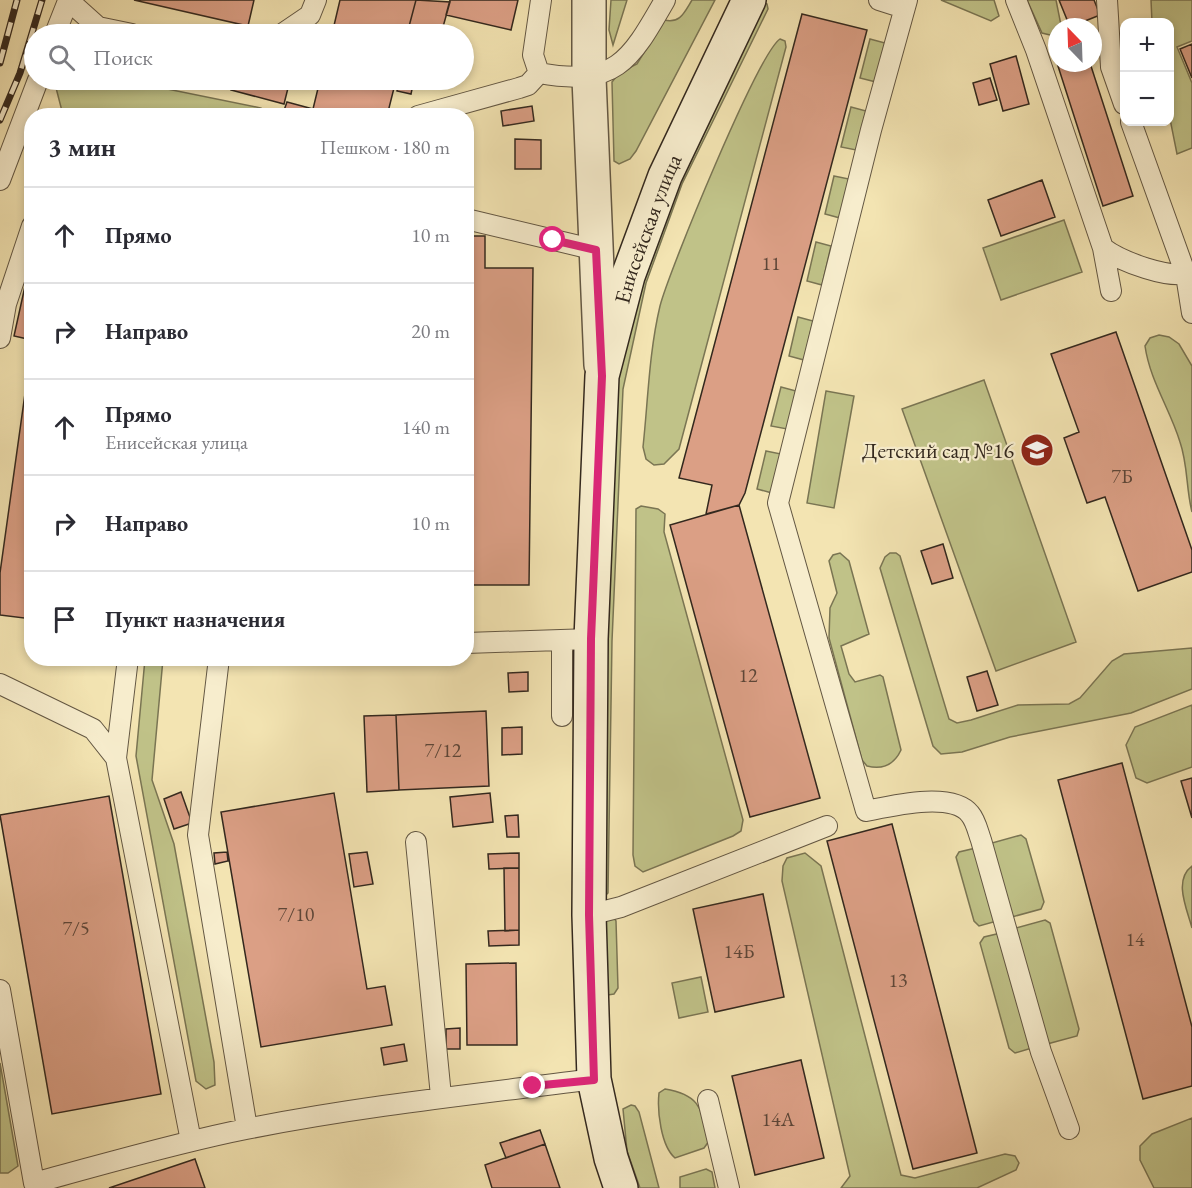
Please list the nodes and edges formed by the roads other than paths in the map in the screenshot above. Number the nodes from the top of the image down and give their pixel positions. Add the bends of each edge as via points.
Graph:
1 (68, 0) edge
2 (315, 0) edge
3 (541, 0) edge
4 (589, 0) edge
5 (665, 0) edge
6 (749, 0) edge
7 (879, 0) edge
8 (1016, 0) edge
9 (1107, 0) edge
10 (905, 4) edge
11 (59, 24) edge
12 (95, 24) edge
13 (297, 24) edge
14 (539, 73) junction
15 (589, 78) junction
16 (34, 90) edge
17 (1120, 91) edge
18 (27, 108) edge
19 (446, 108) edge
20 (24, 117) edge
21 (1133, 126) edge
22 (0, 180) edge
23 (474, 221) edge
24 (1103, 248) junction
25 (24, 250) edge
26 (596, 250) junction
27 (1189, 274) edge
28 (1111, 291) dead end
29 (1192, 313) edge
30 (0, 338) edge
31 (602, 376) junction
32 (577, 639) junction
33 (474, 644) edge
34 (127, 666) edge
35 (218, 666) edge
36 (0, 684) edge
37 (562, 716) dead end
38 (116, 758) junction
39 (827, 826) dead end
40 (417, 842) dead end
41 (589, 915) junction
42 (0, 990) edge
43 (594, 1080) junction
44 (441, 1096) junction
45 (708, 1100) dead end
46 (248, 1128) junction
47 (1069, 1129) dead end
48 (191, 1141) junction
49 (621, 1188) edge
50 (729, 1188) edge

1 - 11 lane
1 - 12 lane
2 - 13 lane via 310,15
3 - 14 lane via 533,55
4 - 15 main road
5 - 15 lane via 629,58
6 - 31 main road, Енисейская улица via 665,176 628,276
7 - 10 lane
8 - 24 lane
9 - 17 lane via 1111,67
10 - 47 lane via 778,503 866,811 936,802 965,808 971,815 1041,1052
14 - 15 lane
14 - 19 lane via 528,85
15 - 26 main road
16 - 18 lane
20 - 22 lane
21 - 27 lane
23 - 26 lane
24 - 27 lane via 1116,258 1149,269
24 - 28 lane
25 - 30 lane via 6,304
26 - 31 main road
27 - 29 lane
31 - 32 main road, Енисейская улица
32 - 33 lane
32 - 37 lane
32 - 41 main road, Енисейская улица
34 - 38 lane
35 - 46 lane via 198,835
36 - 38 lane via 93,729
38 - 48 lane
39 - 41 lane via 621,907
40 - 44 lane
41 - 43 main road, Енисейская улица
42 - 48 lane via 34,1183
43 - 44 lane
43 - 49 main road, Енисейская улица
44 - 46 lane
45 - 50 lane
46 - 48 lane

